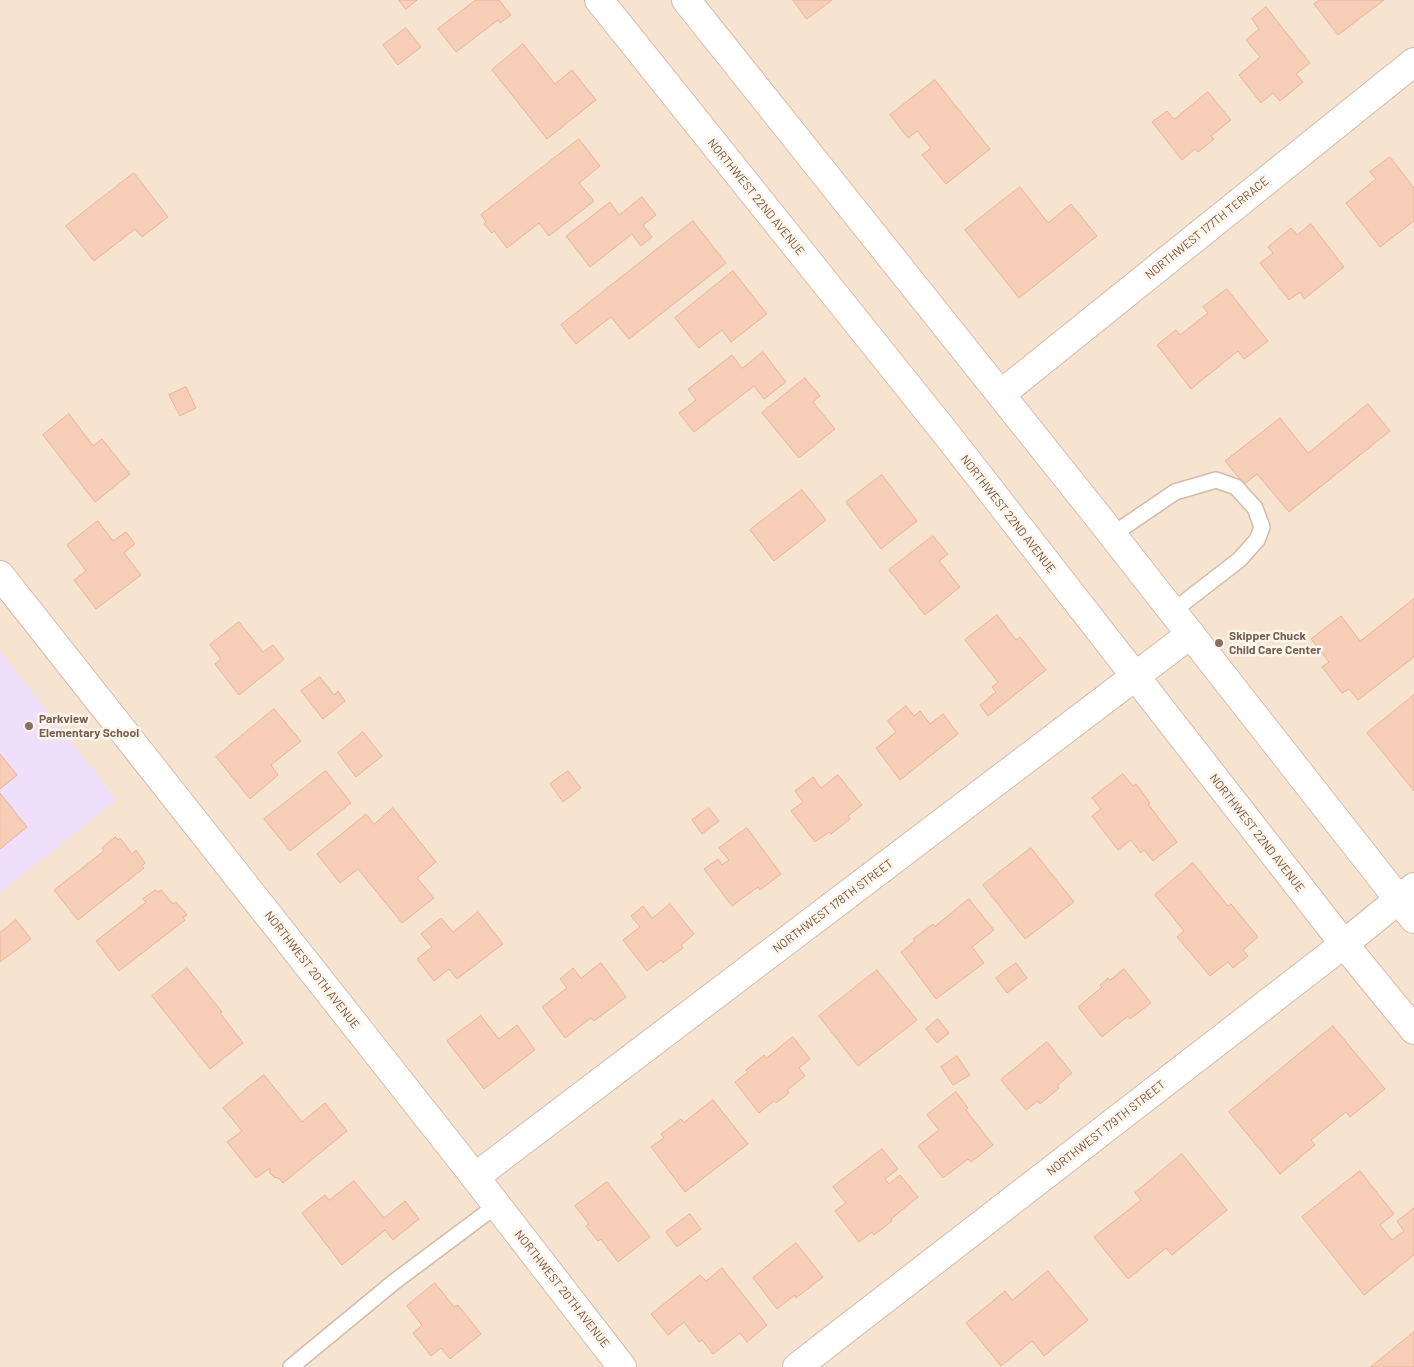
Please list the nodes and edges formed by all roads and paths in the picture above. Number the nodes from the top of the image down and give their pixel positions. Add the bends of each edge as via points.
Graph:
1 (598, 0) edge
2 (686, 0) edge
3 (1414, 62) edge
4 (1001, 394) junction
5 (1112, 535) junction
6 (0, 575) edge
7 (1173, 611) junction
8 (1191, 634) junction
9 (1136, 677) junction
10 (1409, 902) edge
11 (1344, 944) junction
12 (1414, 1030) edge
13 (475, 1177) junction
14 (497, 1205) junction
15 (291, 1367) edge
16 (622, 1367) edge
17 (797, 1367) edge

1 - 9 street, NORTHWEST 22ND AVENUE via 948,436
2 - 4 street
3 - 4 street, NORTHWEST 177TH TERRACE
4 - 5 street
5 - 7 street
5 - 7 lane via 1175,492 1216,480 1236,487 1255,508 1262,527 1257,540 1239,560
6 - 13 street, NORTHWEST 20TH AVENUE
7 - 8 street
8 - 9 street, NORTHWEST 178TH STREET
8 - 10 street
9 - 11 street, NORTHWEST 22ND AVENUE
9 - 13 street, NORTHWEST 178TH STREET
10 - 11 street, NORTHWEST 179TH STREET
11 - 12 street, NORTHWEST 22ND AVENUE
11 - 17 street, NORTHWEST 179TH STREET
13 - 14 street, NORTHWEST 20TH AVENUE
14 - 15 lane via 394,1282
14 - 16 street, NORTHWEST 20TH AVENUE

